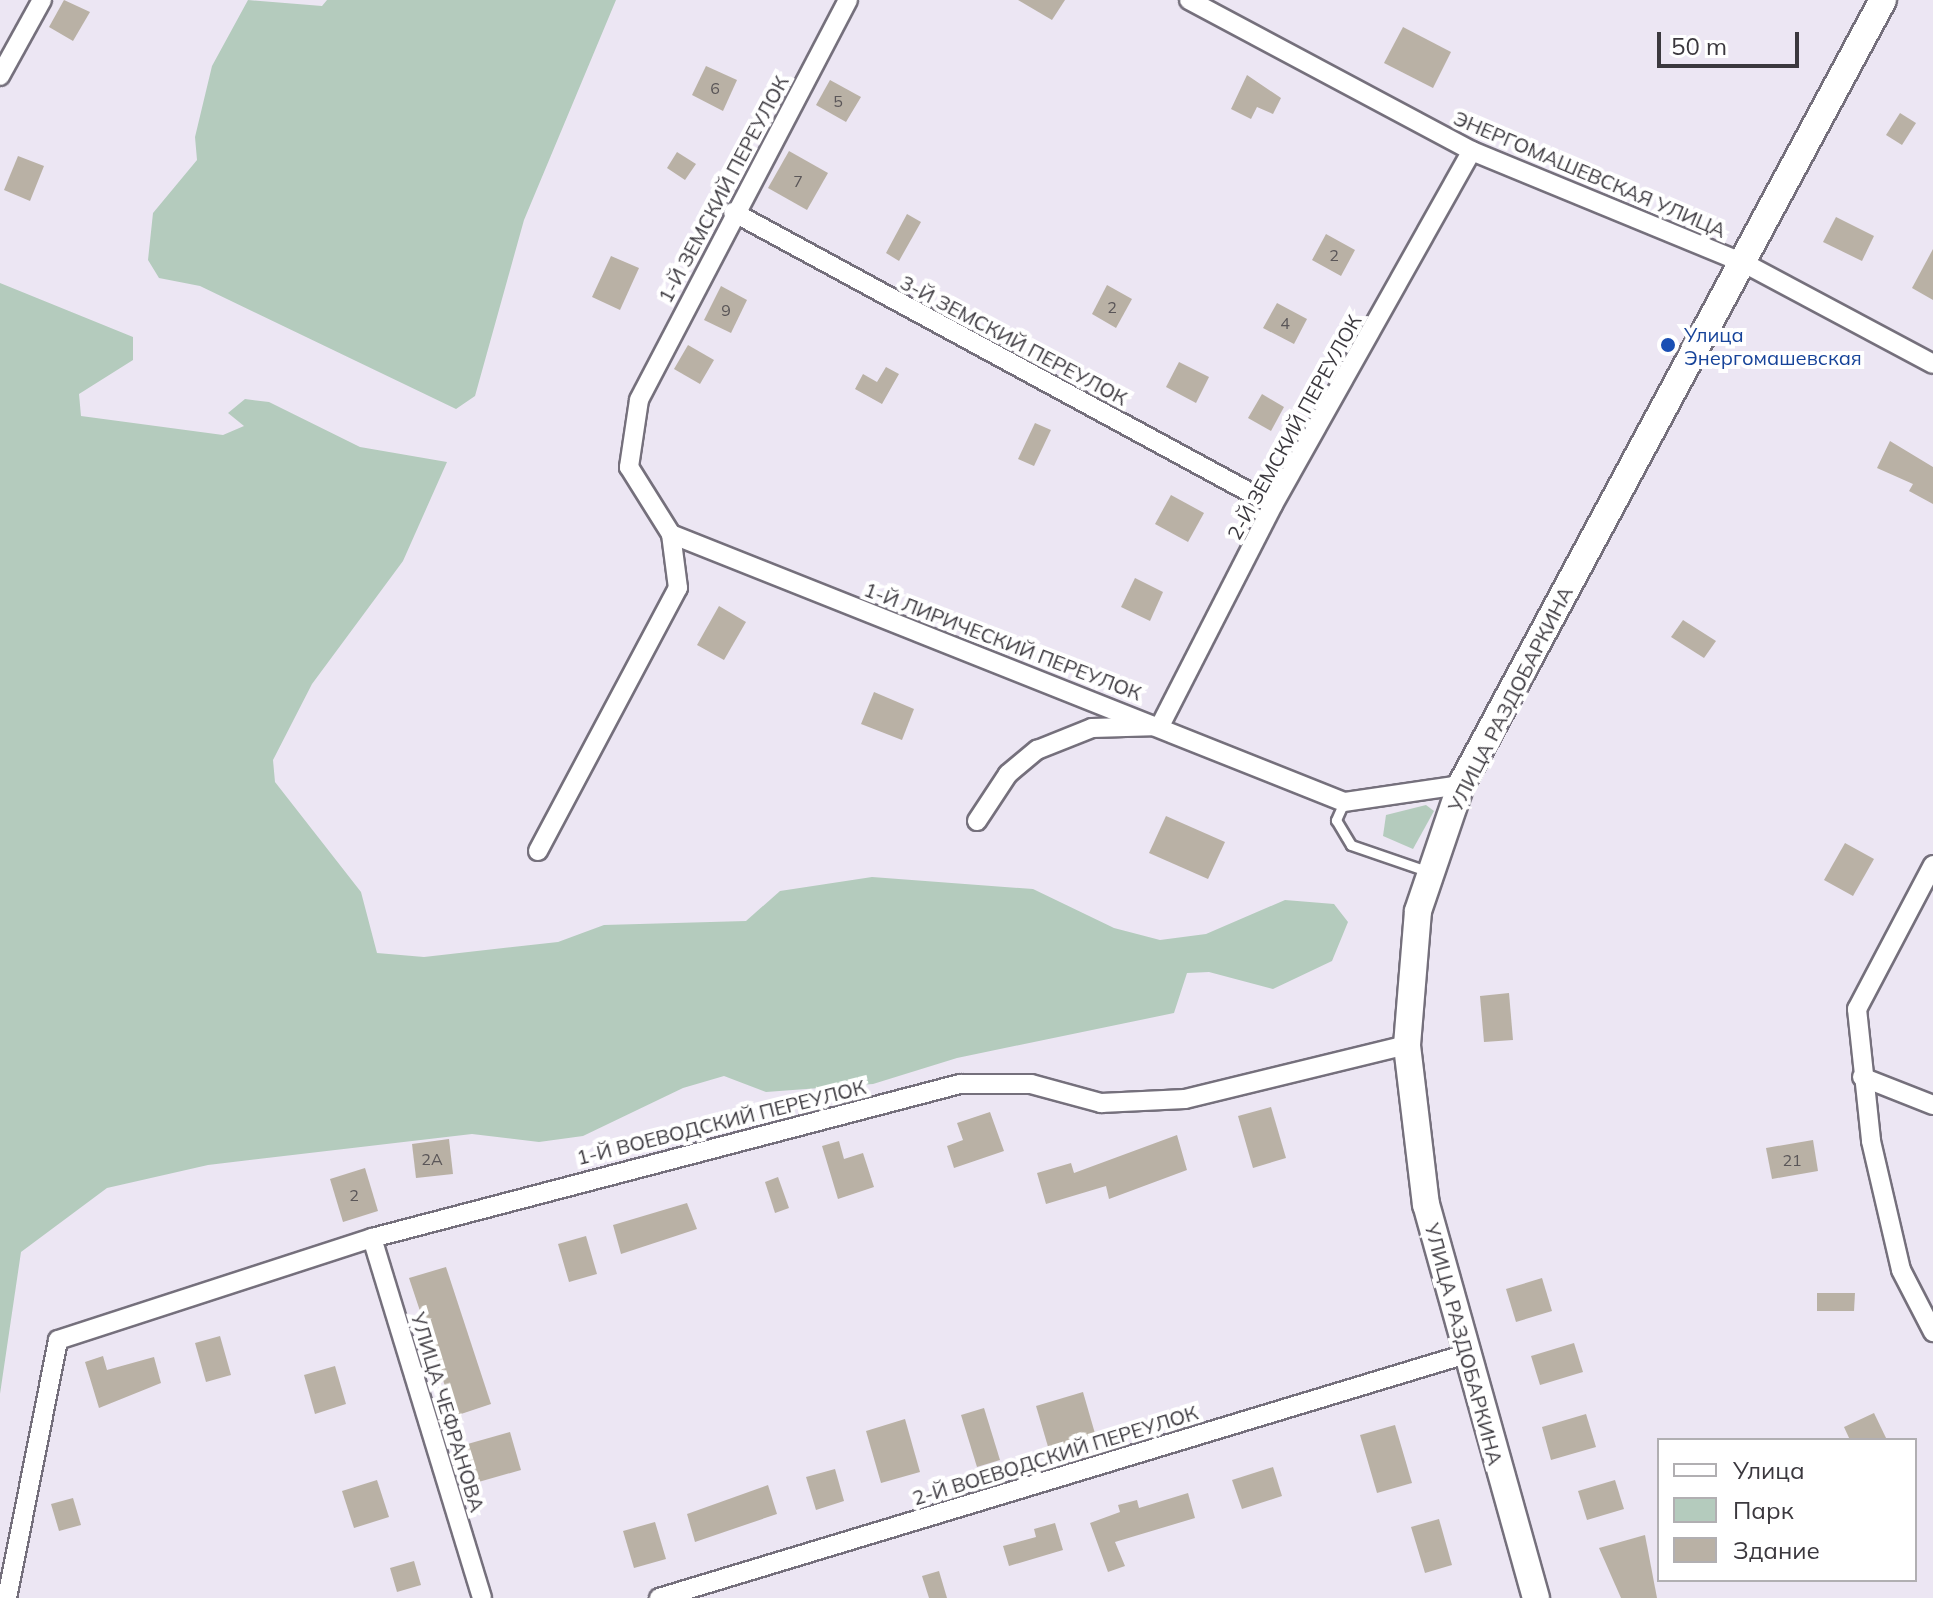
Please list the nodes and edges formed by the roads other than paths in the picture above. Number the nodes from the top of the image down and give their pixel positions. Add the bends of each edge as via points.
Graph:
1 (42, 0) edge
2 (848, 0) edge
3 (1189, 0) edge
4 (1883, 0) edge
5 (0, 76) edge
6 (1472, 151) junction
7 (733, 212) junction
8 (1744, 263) junction
9 (1933, 364) edge
10 (1273, 505) junction
11 (671, 534) junction
12 (1160, 726) junction
13 (1461, 785) junction
14 (1344, 802) junction
15 (977, 821) dead end
16 (538, 851) dead end
17 (1933, 865) edge
18 (1427, 871) junction
19 (1407, 1045) junction
20 (1862, 1077) junction
21 (1933, 1105) edge
22 (372, 1238) junction
23 (1933, 1332) edge
24 (1463, 1355) junction
25 (7, 1598) edge
26 (482, 1598) edge
27 (659, 1598) edge
28 (1536, 1598) edge

1 - 5 street
2 - 7 street, 1-Й ЗЕМСКИЙ ПЕРЕУЛОК
3 - 6 street, ЭНЕРГОМАШЕВСКАЯ УЛИЦА
4 - 8 street, УЛИЦА РАЗДОБАРКИНА
6 - 8 street, ЭНЕРГОМАШЕВСКАЯ УЛИЦА
6 - 10 street, 2-Й ЗЕМСКИЙ ПЕРЕУЛОК
7 - 10 street, 3-Й ЗЕМСКИЙ ПЕРЕУЛОК
7 - 11 street, 1-Й ЗЕМСКИЙ ПЕРЕУЛОК via 639,400 629,467
8 - 9 street, ЭНЕРГОМАШЕВСКАЯ УЛИЦА
8 - 13 street, УЛИЦА РАЗДОБАРКИНА
10 - 12 street, 2-Й ЗЕМСКИЙ ПЕРЕУЛОК
11 - 12 street, 1-Й ЛИРИЧЕСКИЙ ПЕРЕУЛОК
11 - 16 street via 678,588
12 - 14 street, 1-Й ЛИРИЧЕСКИЙ ПЕРЕУЛОК
12 - 15 street via 1092,728 1037,750 1008,774
13 - 14 street
13 - 18 street, УЛИЦА РАЗДОБАРКИНА
14 - 18 lane via 1336,820 1351,845
17 - 20 street via 1857,1009
18 - 19 street, УЛИЦА РАЗДОБАРКИНА via 1408,967
19 - 22 street, 1-Й ВОЕВОДСКИЙ ПЕРЕУЛОК via 1185,1099 1101,1103 1031,1084 960,1084
19 - 24 street, УЛИЦА РАЗДОБАРКИНА via 1426,1205
20 - 21 street
20 - 23 street via 1901,1270
22 - 25 street, 1-Й ВОЕВОДСКИЙ ПЕРЕУЛОК via 58,1340
22 - 26 street, УЛИЦА ЧЕФРАНОВА
24 - 27 street, 2-Й ВОЕВОДСКИЙ ПЕРЕУЛОК
24 - 28 street, УЛИЦА РАЗДОБАРКИНА

